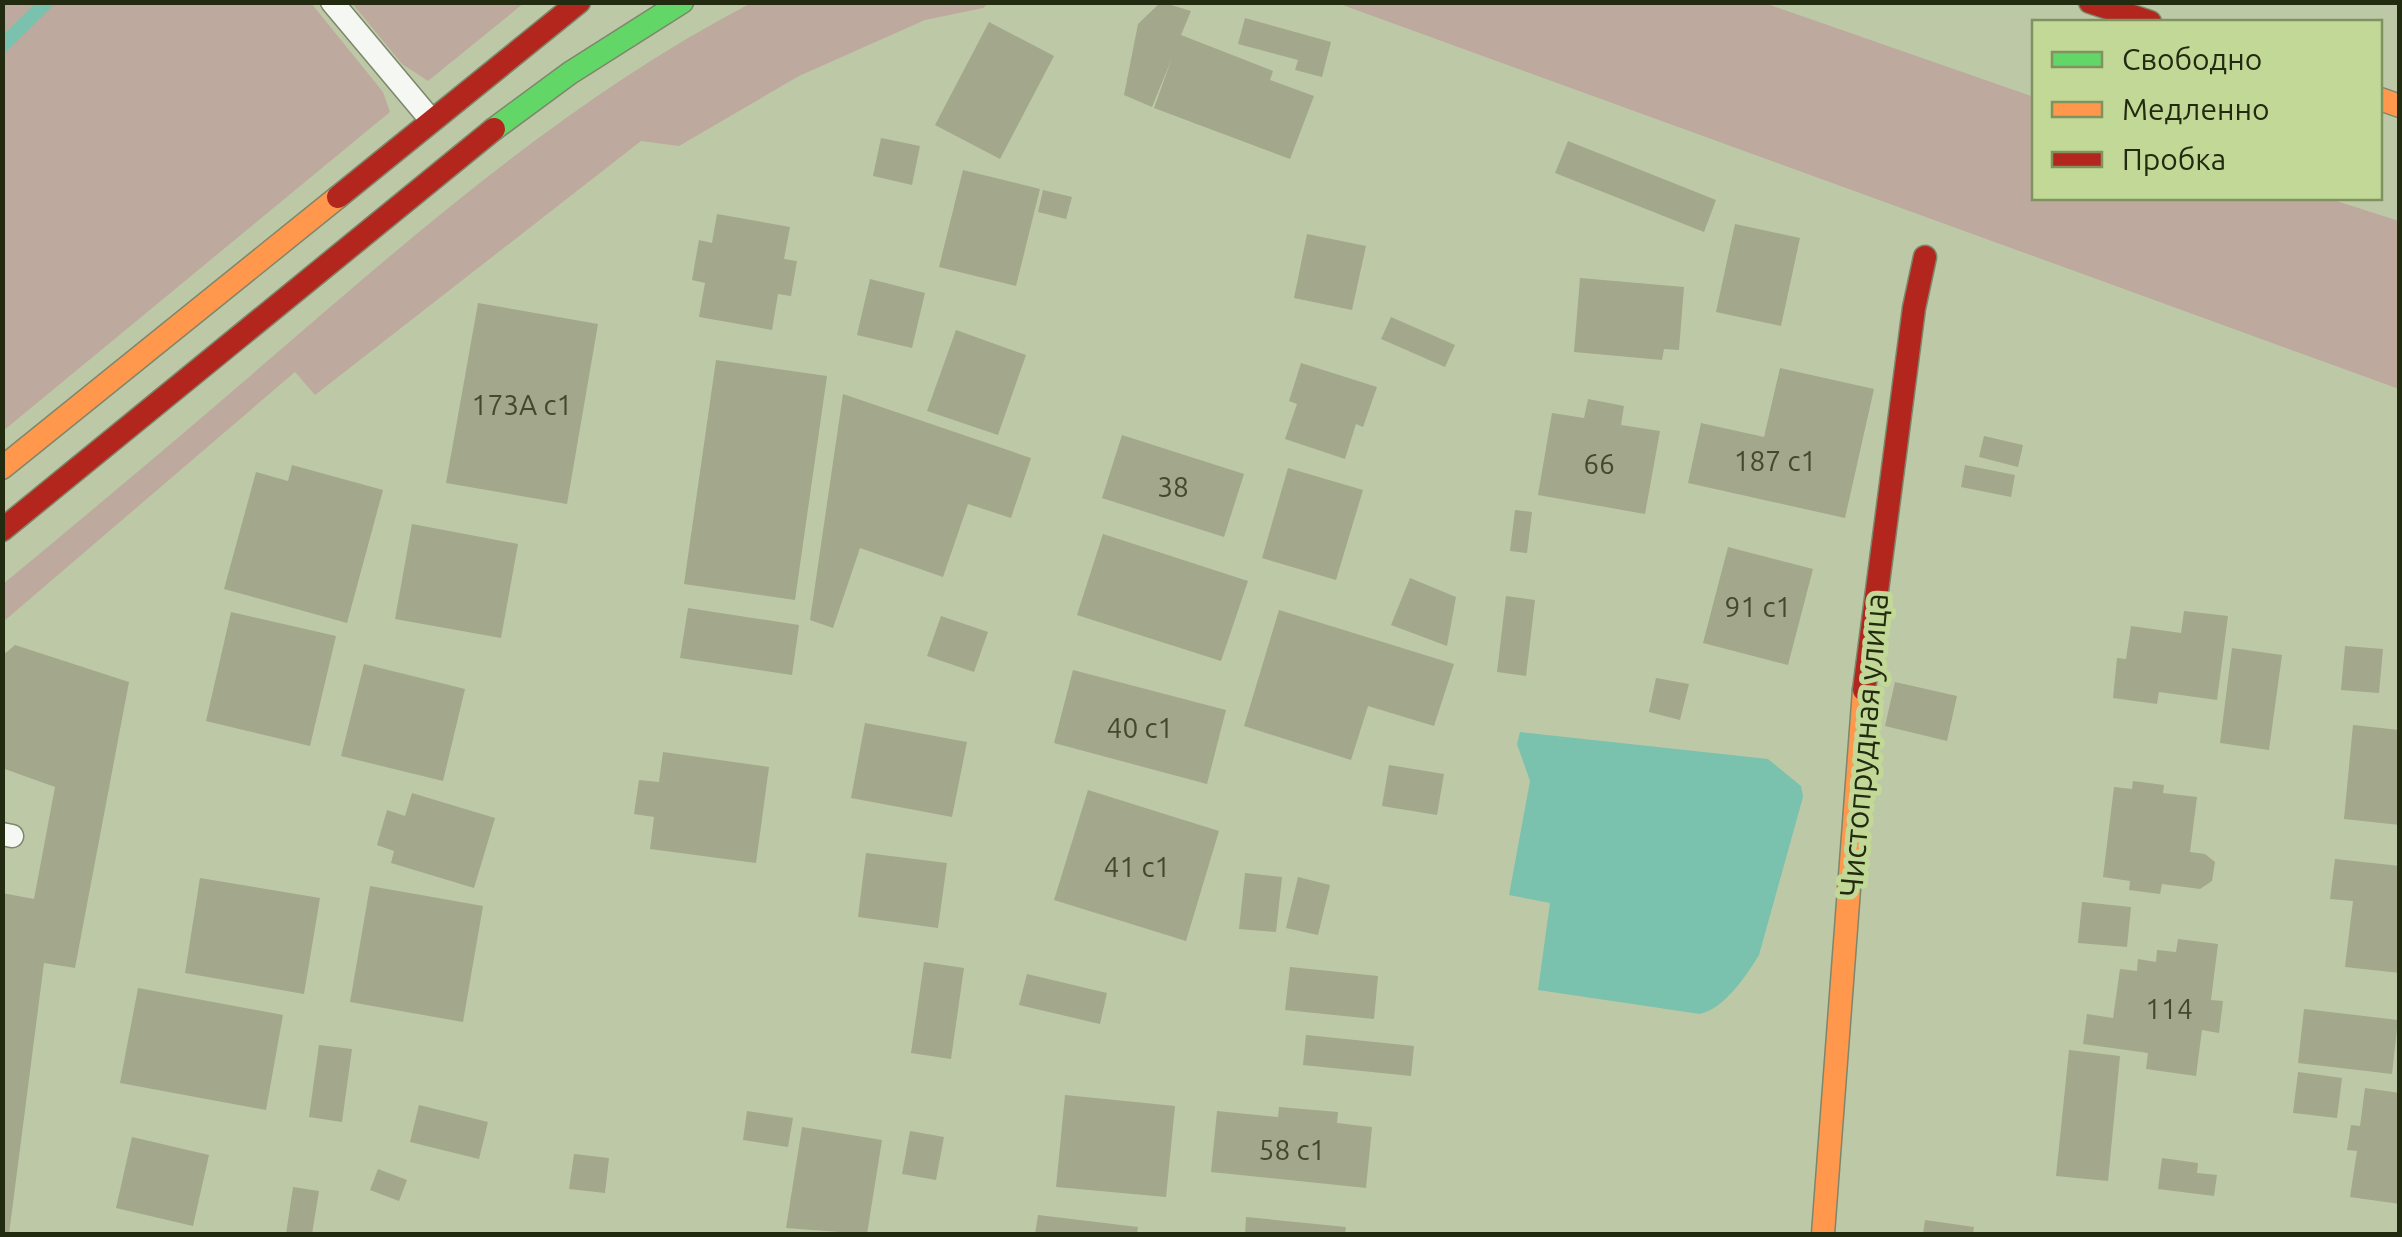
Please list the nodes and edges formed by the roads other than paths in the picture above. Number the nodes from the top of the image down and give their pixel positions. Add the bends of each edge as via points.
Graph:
1 (332, 2) edge
2 (579, 2) edge
3 (682, 2) edge
4 (2090, 2) edge
5 (2144, 20) edge
6 (431, 120) junction
7 (1925, 257) dead end
8 (2, 468) edge
9 (2, 530) edge
10 (1822, 1234) edge

1 - 6 lane
2 - 6 main road
3 - 9 main road via 570,73 432,176
4 - 5 main road
6 - 8 main road
7 - 10 main road, Чистопрудная улица via 1858,735

